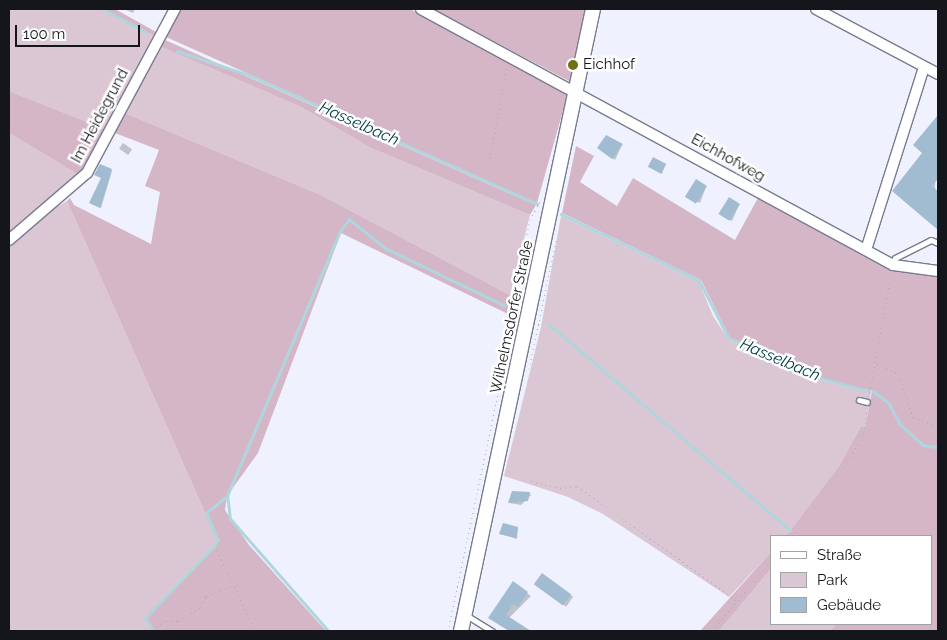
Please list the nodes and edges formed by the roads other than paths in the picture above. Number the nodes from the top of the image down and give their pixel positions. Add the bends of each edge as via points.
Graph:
1 (175, 9) edge
2 (421, 9) edge
3 (594, 9) edge
4 (816, 9) edge
5 (924, 67) junction
6 (938, 74) edge
7 (576, 92) junction
8 (9, 240) edge
9 (938, 243) edge
10 (866, 250) junction
11 (893, 264) junction
12 (938, 271) edge
13 (859, 400) dead end
14 (867, 402) road end
15 (465, 615) junction
16 (461, 631) edge
17 (492, 631) edge

1 - 8 street, Im Heidegrund via 87,173
2 - 7 street, Eichhofweg
3 - 7 street, Wilhelmsdorfer Straße
4 - 5 street
5 - 6 street
5 - 10 street
7 - 10 street, Eichhofweg
7 - 15 street, Wilhelmsdorfer Straße
9 - 11 lane via 931,240 896,258
10 - 11 street, Eichhofweg
11 - 12 street, Eichhofweg
13 - 14 lane
15 - 16 street, Wilhelmsdorfer Straße
15 - 17 lane

